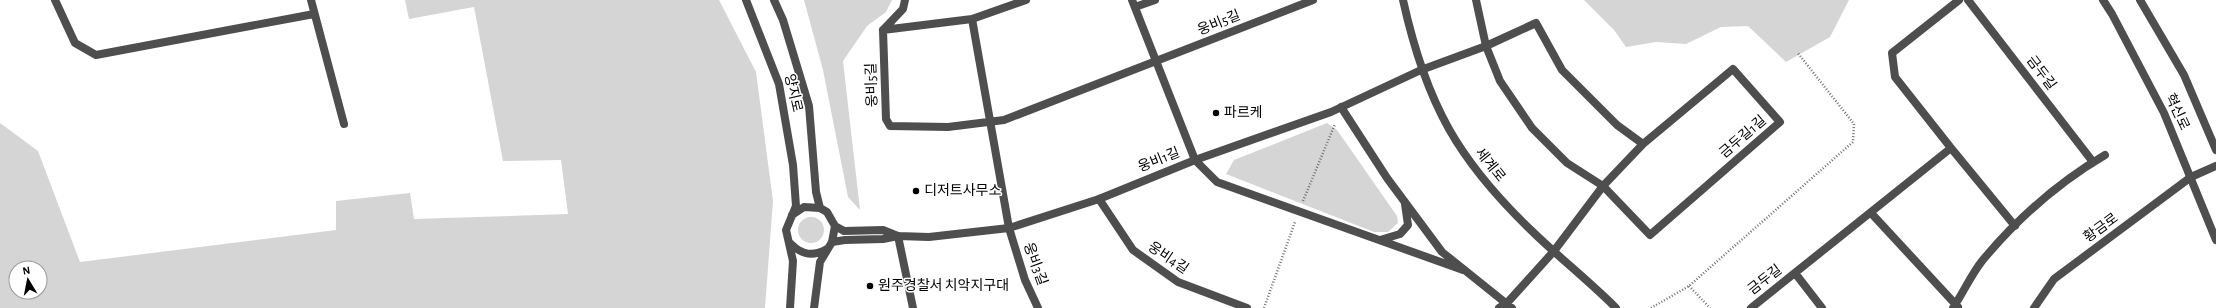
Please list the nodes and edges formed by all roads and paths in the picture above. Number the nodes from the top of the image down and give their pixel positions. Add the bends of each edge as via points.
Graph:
1 (55, 0) edge
2 (311, 0) edge
3 (746, 0) edge
4 (774, 0) edge
5 (906, 0) edge
6 (1026, 0) edge
7 (1155, 0) edge
8 (1313, 0) edge
9 (1403, 0) edge
10 (1476, 0) edge
11 (1959, 0) edge
12 (1968, 0) edge
13 (2103, 0) edge
14 (2140, 0) edge
15 (1134, 4) edge
16 (314, 14) junction
17 (972, 19) junction
18 (883, 30) junction
19 (1486, 46) junction
20 (1797, 52) dead end
21 (1158, 61) junction
22 (1422, 70) junction
23 (1341, 107) junction
24 (991, 123) junction
25 (344, 124) dead end
26 (1643, 144) junction
27 (1951, 148) junction
28 (2216, 150) edge
29 (2105, 155) dead end
30 (1195, 160) junction
31 (2093, 162) junction
32 (2216, 166) edge
33 (2191, 176) junction
34 (1603, 186) junction
35 (1099, 199) junction
36 (1404, 201) junction
37 (820, 208) junction
38 (1871, 214) junction
39 (792, 216) junction
40 (835, 226) junction
41 (2015, 226) junction
42 (1009, 228) junction
43 (898, 236) junction
44 (1380, 240) junction
45 (2216, 240) edge
46 (791, 244) junction
47 (829, 246) junction
48 (1554, 251) junction
49 (1462, 270) junction
50 (1795, 273) junction
51 (1689, 286) junction
52 (1510, 305) edge
53 (1956, 307) edge
54 (790, 308) edge
55 (814, 308) edge
56 (913, 308) edge
57 (1038, 308) edge
58 (1247, 308) edge
59 (1499, 308) edge
60 (1616, 308) edge
61 (1651, 308) edge
62 (1710, 308) edge
63 (1751, 308) edge
64 (1822, 308) edge
65 (2034, 308) edge

1 - 16 street via 75,43 96,55
2 - 16 street
3 - 39 street, 양지로 via 779,84 793,165 796,206
4 - 37 street, 양지로 via 809,106 816,192
5 - 18 street via 903,9
6 - 17 street
7 - 15 street
8 - 21 street, 웅비5길
9 - 22 street, 세계로
10 - 19 street, 금두길1길
11 - 27 street via 1892,53 1895,78
12 - 31 street, 금두길
13 - 33 street, 혁신로 via 2164,113
14 - 28 street, 혁신로 via 2184,74
15 - 21 street
16 - 25 street
17 - 18 street
17 - 24 street
18 - 24 street, 웅비5길 via 886,119 890,126 948,127
19 - 22 street
19 - 26 street via 1536,23 1562,70 1618,125
19 - 34 street, 금두길1길 via 1500,81 1532,128 1567,163
20 - 51 path via 1854,124 1853,142
21 - 24 street, 웅비5길
21 - 30 street
22 - 23 street, 웅비1길
22 - 48 street, 세계로 via 1436,106 1465,156 1509,208
23 - 30 street, 웅비1길
23 - 36 street
24 - 42 street
26 - 34 street, 금두길1길
26 - 34 street, 금두길1길 via 1733,69 1780,122 1650,235
27 - 38 street, 금두길
27 - 41 street
29 - 31 street
30 - 35 street, 웅비1길
30 - 44 street via 1217,182
31 - 41 street
32 - 33 street, 황금로
33 - 45 street, 혁신로
33 - 65 street, 황금로 via 2054,279
34 - 48 street, 금두길1길
35 - 42 street, 웅비1길
35 - 58 street, 웅비4길 via 1133,250 1178,282
36 - 44 street via 1408,225 1400,234
36 - 49 street via 1442,252
37 - 39 street via 804,207
37 - 40 street via 827,212
38 - 50 street, 금두길
38 - 53 street
39 - 46 street via 786,230
40 - 43 street via 844,231 883,230
40 - 47 street
41 - 53 street via 1981,262
42 - 43 street, 웅비1길 via 929,237
42 - 57 street, 웅비3길 via 1025,280
43 - 47 street via 845,240
43 - 56 street
44 - 49 street
46 - 47 street via 796,250 807,254 820,253
46 - 54 street via 793,261
47 - 55 street via 820,262
48 - 52 street, 금두길1길
48 - 60 street, 세계로
49 - 52 street
50 - 63 street, 금두길
50 - 64 street, 금두길
51 - 61 path
51 - 62 path
52 - 59 street

